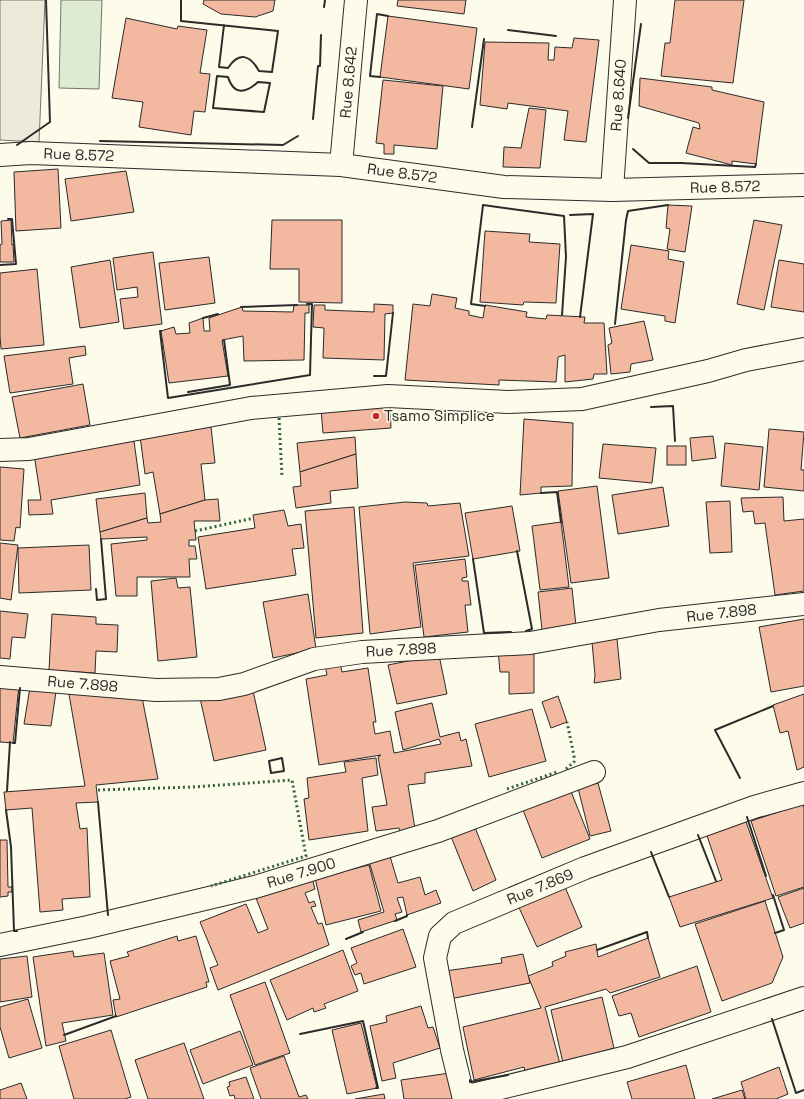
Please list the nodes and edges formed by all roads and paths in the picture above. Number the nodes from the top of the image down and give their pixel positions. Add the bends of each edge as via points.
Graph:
1 (356, 0) edge
2 (624, 0) edge
3 (0, 155) edge
4 (341, 165) junction
5 (804, 185) edge
6 (612, 190) junction
7 (804, 349) edge
8 (0, 450) edge
9 (804, 604) edge
10 (0, 677) edge
11 (594, 772) dead end
12 (804, 793) edge
13 (0, 945) edge
14 (804, 998) edge
15 (464, 1098) edge

1 - 4 street, Rue 8.642
2 - 6 street, Rue 8.640
3 - 4 street, Rue 8.572 via 31,153
4 - 6 street, Rue 8.572 via 504,187
5 - 6 street, Rue 8.572
7 - 8 street via 746,360 582,399 508,402 388,396 259,407 29,449
9 - 10 street, Rue 7.898 via 659,620 530,643 362,652 314,659 244,684 219,689 156,690
11 - 13 street, Rue 7.900 via 438,831 255,887
12 - 15 street, Rue 7.869 via 754,806 592,865 454,923 440,936 435,958 452,1050
14 - 15 street via 627,1056

